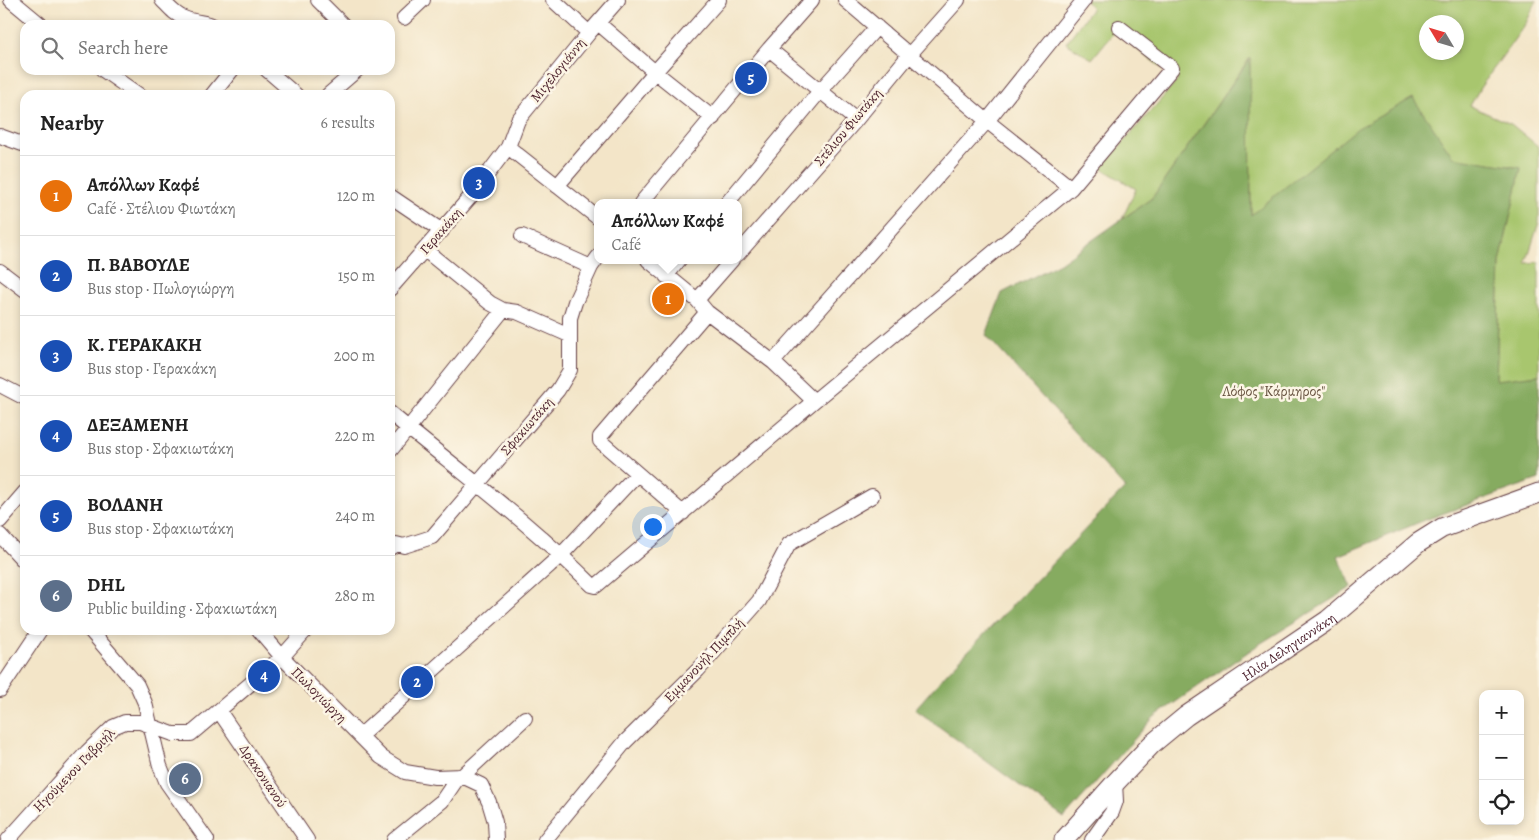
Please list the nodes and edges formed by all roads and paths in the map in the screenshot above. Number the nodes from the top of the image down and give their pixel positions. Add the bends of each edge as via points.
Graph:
1 (11, 0) edge
2 (162, 0) edge
3 (318, 0) edge
4 (423, 0) edge
5 (553, 0) edge
6 (618, 0) edge
7 (719, 0) edge
8 (812, 0) edge
9 (844, 0) edge
10 (958, 0) edge
11 (1084, 0) edge
12 (404, 18) dead end
13 (35, 20) edge
14 (194, 20) edge
15 (338, 20) edge
16 (877, 27) junction
17 (1119, 27) dead end
18 (594, 28) junction
19 (769, 50) junction
20 (910, 54) junction
21 (655, 72) junction
22 (110, 75) edge
23 (228, 75) edge
24 (273, 75) edge
25 (351, 75) edge
26 (132, 90) edge
27 (216, 90) edge
28 (290, 90) edge
29 (334, 90) edge
30 (820, 92) junction
31 (714, 118) junction
32 (856, 120) junction
33 (987, 121) junction
34 (0, 136) edge
35 (20, 143) edge
36 (508, 147) junction
37 (557, 186) junction
38 (1071, 188) junction
39 (395, 199) edge
40 (644, 199) edge
41 (730, 199) edge
42 (594, 215) edge
43 (442, 231) junction
44 (522, 236) dead end
45 (742, 249) edge
46 (425, 250) junction
47 (594, 262) edge
48 (652, 264) edge
49 (676, 264) edge
50 (728, 264) edge
51 (0, 271) edge
52 (666, 276) junction
53 (395, 283) edge
54 (20, 286) edge
55 (697, 300) junction
56 (503, 310) junction
57 (707, 312) junction
58 (569, 335) junction
59 (773, 362) junction
60 (0, 385) edge
61 (20, 395) edge
62 (814, 401) junction
63 (395, 417) edge
64 (408, 429) junction
65 (395, 445) edge
66 (637, 474) junction
67 (477, 483) junction
68 (1539, 493) edge
69 (872, 496) dead end
70 (20, 498) edge
71 (683, 513) junction
72 (0, 520) edge
73 (0, 535) edge
74 (395, 544) edge
75 (562, 555) junction
76 (20, 557) edge
77 (37, 635) edge
78 (94, 635) edge
79 (263, 635) edge
80 (302, 635) edge
81 (282, 657) junction
82 (0, 690) edge
83 (219, 711) junction
84 (525, 718) dead end
85 (150, 725) junction
86 (361, 736) junction
87 (460, 776) junction
88 (1115, 783) junction
89 (548, 839) edge
90 (8, 840) edge
91 (207, 840) edge
92 (307, 840) edge
93 (394, 840) edge
94 (496, 840) edge
95 (1064, 840) edge
96 (1092, 840) edge

1 - 13 street
2 - 14 street via 175,14
3 - 15 street
4 - 12 street
5 - 18 street
6 - 18 street, Μιχελογιάννη
7 - 21 street
8 - 19 street
9 - 16 street
10 - 20 street, Στέλιου Φιωτάκη
11 - 33 street
16 - 20 street
16 - 30 street
17 - 38 street via 1172,68
18 - 21 street
18 - 36 street, Μιχελογιάννη via 518,120
19 - 30 street
19 - 31 street
20 - 32 street, Στέλιου Φιωτάκη
20 - 33 street
21 - 31 street
21 - 37 street
22 - 26 street
23 - 27 street
24 - 28 street
25 - 29 street
30 - 32 street
30 - 41 street
31 - 40 street
32 - 45 street, Στέλιου Φιωτάκη
33 - 38 street
33 - 59 street
34 - 35 street
36 - 37 street
36 - 43 street, Γερακάκη
37 - 42 street
38 - 62 street
39 - 43 street
43 - 46 street, Γερακάκη
44 - 47 street
46 - 53 street, Γερακάκη
46 - 56 street via 471,289
47 - 58 street, Σφακιωτάκη via 575,302
48 - 52 street
49 - 52 street
50 - 55 street
51 - 54 street
52 - 55 street
55 - 57 street
56 - 58 street via 517,312
56 - 64 street
57 - 59 street
57 - 66 street via 600,437 600,441
58 - 67 street, Σφακιωτάκη via 570,370 565,380
59 - 62 street
60 - 61 street
62 - 71 street
63 - 64 street
64 - 65 street
64 - 67 street
66 - 71 street
66 - 75 street
67 - 74 street, Σφακιωτάκη via 432,537 404,546
67 - 75 street
68 - 88 street, Ηλία Δεληγιαννάκη via 1442,528 1418,543 1328,620 1186,716 1152,744
69 - 89 street, Εµµανουήλ Πιµπλή via 790,544 758,601 698,670 625,742
70 - 72 street
71 - 75 street via 596,586
73 - 76 street
75 - 86 street
77 - 82 street
78 - 85 street via 137,685
79 - 81 street, Πωλογιώργη
80 - 81 street
81 - 83 street
81 - 86 street, Πωλογιώργη
83 - 85 street via 191,734 173,734
83 - 92 street, Δρακονιανού
84 - 87 street
85 - 90 street, Ηγούμενου Γαβριήλ via 125,722 113,727
85 - 91 street via 167,783
86 - 87 street, Πωλογιώργη via 382,757 405,772 435,778
87 - 93 street via 442,801
87 - 94 street via 480,785 485,793 495,822
88 - 95 street, Ηλία Δεληγιαννάκη
88 - 96 street via 1116,801 1112,812

